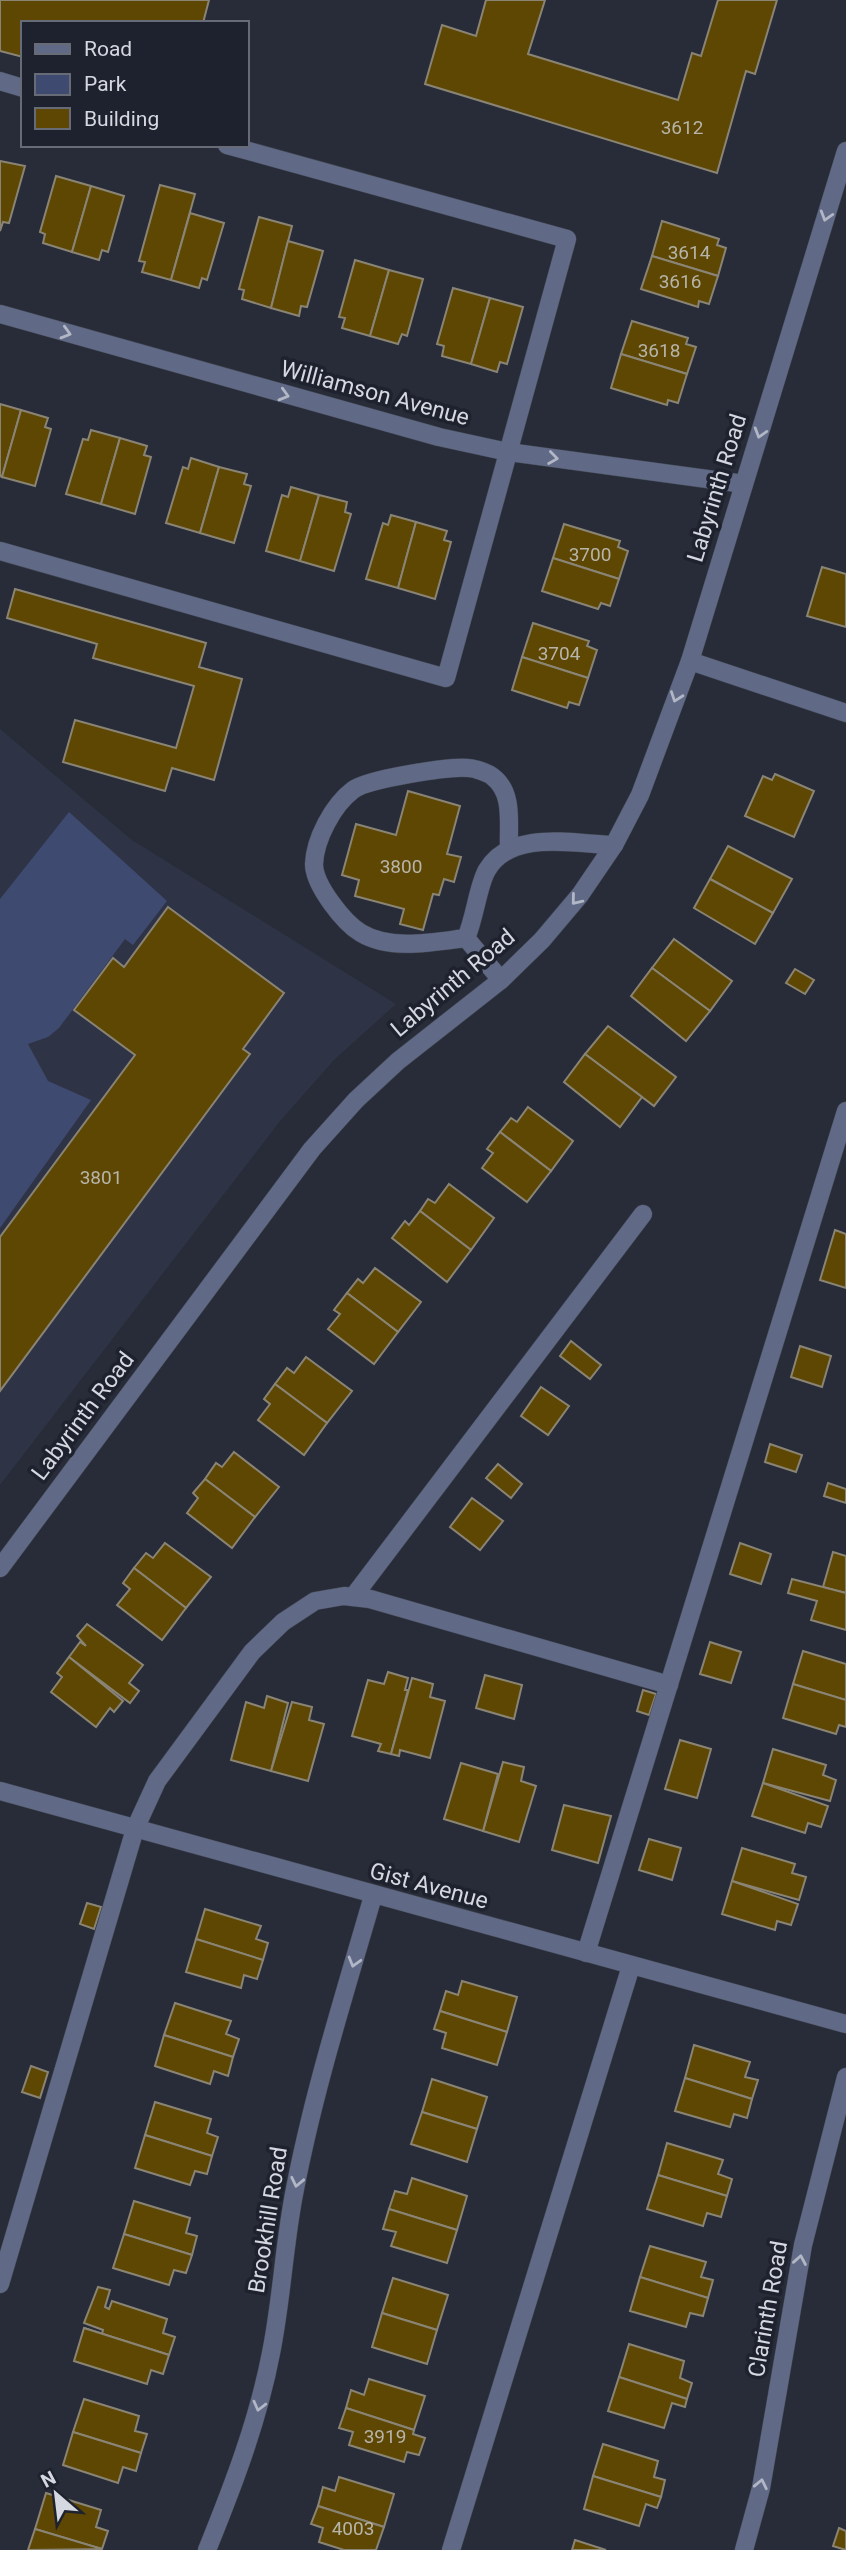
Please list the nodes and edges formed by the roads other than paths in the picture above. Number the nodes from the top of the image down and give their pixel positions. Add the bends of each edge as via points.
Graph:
1 (0, 82) edge
2 (21, 87) edge
3 (234, 147) edge
4 (846, 150) edge
5 (0, 314) edge
6 (508, 452) junction
7 (744, 484) junction
8 (0, 551) edge
9 (690, 661) junction
10 (846, 713) edge
11 (614, 845) junction
12 (509, 847) junction
13 (466, 938) junction
14 (501, 980) junction
15 (846, 1111) edge
16 (643, 1214) dead end
17 (0, 1568) edge
18 (353, 1597) junction
19 (669, 1685) junction
20 (0, 1791) edge
21 (135, 1829) junction
22 (373, 1896) junction
23 (586, 1953) junction
24 (631, 1966) junction
25 (846, 2024) edge
26 (846, 2077) edge
27 (0, 2284) edge
28 (207, 2550) edge
29 (450, 2550) edge
30 (744, 2550) edge

1 - 2 street
3 - 6 street via 567,239
4 -> 7 street, Labyrinth Road
5 -> 6 street, Williamson Avenue via 357,416
6 -> 7 street, Williamson Avenue
6 - 8 street via 446,678
7 - 9 street, Labyrinth Road
9 - 10 street
9 -> 11 street, Labyrinth Road via 640,795
11 - 12 street
11 -> 14 street, Labyrinth Road via 580,895
12 - 13 street via 486,870
12 - 13 street via 508,798 493,776 468,768 396,776 354,789 334,811 320,839 314,867 329,902 362,934 406,945
13 - 14 street
14 - 17 street, Labyrinth Road via 398,1061 312,1149
15 - 19 street
16 - 18 street
18 - 19 street
18 - 21 street via 315,1601 283,1622 252,1652 157,1781
19 - 23 street
20 - 21 street, Gist Avenue
21 - 22 street, Gist Avenue
21 - 27 street
22 - 23 street, Gist Avenue
22 -> 28 street, Brookhill Road via 312,2111 256,2418
23 - 24 street, Gist Avenue
24 - 25 street, Gist Avenue
24 - 29 street
30 -> 26 street, Clarinth Road via 761,2488 803,2245

